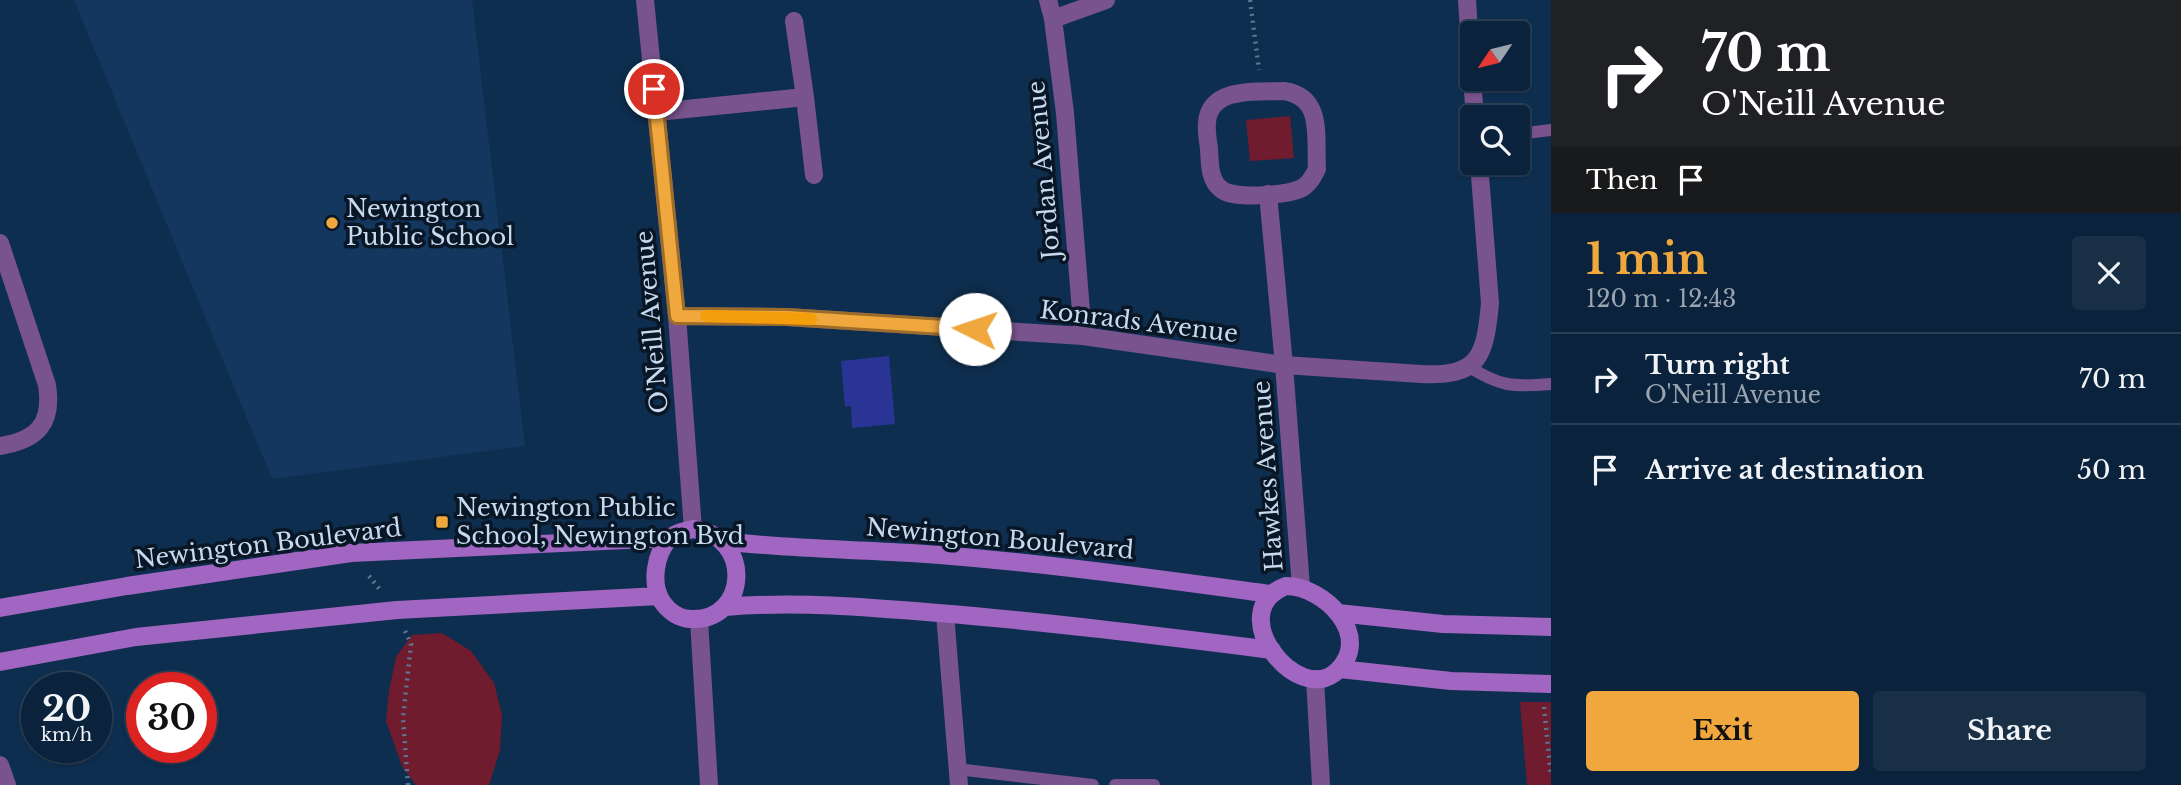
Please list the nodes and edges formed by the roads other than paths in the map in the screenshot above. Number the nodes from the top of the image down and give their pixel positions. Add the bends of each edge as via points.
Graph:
1 (645, 0) edge
2 (1048, 0) edge
3 (1106, 0) edge
4 (1467, 0) edge
5 (1053, 19) junction
6 (794, 21) dead end
7 (1468, 21) edge
8 (805, 97) junction
9 (657, 112) junction
10 (1551, 130) edge
11 (1530, 132) edge
12 (814, 175) dead end
13 (1480, 175) edge
14 (1268, 194) junction
15 (0, 243) edge
16 (677, 316) junction
17 (1083, 336) junction
18 (1284, 365) junction
19 (1468, 366) junction
20 (1551, 384) edge
21 (0, 446) edge
22 (693, 529) junction
23 (669, 538) junction
24 (724, 541) junction
25 (1301, 587) junction
26 (1271, 594) junction
27 (659, 596) junction
28 (724, 607) junction
29 (0, 608) edge
30 (1338, 613) junction
31 (945, 614) junction
32 (699, 620) junction
33 (1551, 626) edge
34 (1272, 650) junction
35 (0, 662) edge
36 (1340, 669) junction
37 (1315, 679) junction
38 (1546, 684) edge
39 (0, 765) edge
40 (958, 777) edge
41 (7, 785) edge
42 (709, 785) edge
43 (1093, 785) edge
44 (1115, 785) edge
45 (1154, 785) edge
46 (1321, 785) edge

1 - 9 street, O'Neill Avenue
2 - 5 street, Jordan Avenue
3 - 5 street
4 - 7 street
5 - 17 street, Jordan Avenue
6 - 8 street
8 - 9 street
8 - 12 street
9 - 16 street, O'Neill Avenue
10 - 11 lane
13 - 19 street via 1490,303 1484,347
14 - 14 street via 1299,190 1314,176 1311,105 1301,95 1284,91 1224,97 1211,109 1207,123 1211,173 1226,193
14 - 18 street, Hawkes Avenue
15 - 21 street via 50,404 46,421 32,435
16 - 17 street, Konrads Avenue via 787,317
16 - 22 street, O'Neill Avenue
17 - 18 street, Konrads Avenue
18 - 19 street, Konrads Avenue via 1442,375
18 - 25 street, Hawkes Avenue
19 - 20 lane via 1490,380 1517,387
22 - 23 street
22 - 24 street
23 - 27 street via 656,566
23 - 29 street, Newington Boulevard via 351,553
24 - 26 street, Newington Boulevard via 1029,564
24 - 28 street via 736,567 732,595
25 - 26 street via 1286,586
25 - 30 street via 1325,599
26 - 34 street via 1261,622
27 - 32 street via 675,614
27 - 35 street via 397,610 136,637
28 - 31 street via 767,604
28 - 32 street
30 - 33 street via 1443,624
30 - 36 street via 1349,638
31 - 34 street via 1069,624
31 - 40 street
32 - 42 street
34 - 37 street via 1295,673
36 - 37 street
36 - 38 street via 1451,681
37 - 46 street
39 - 41 street
40 - 43 lane
44 - 45 lane

